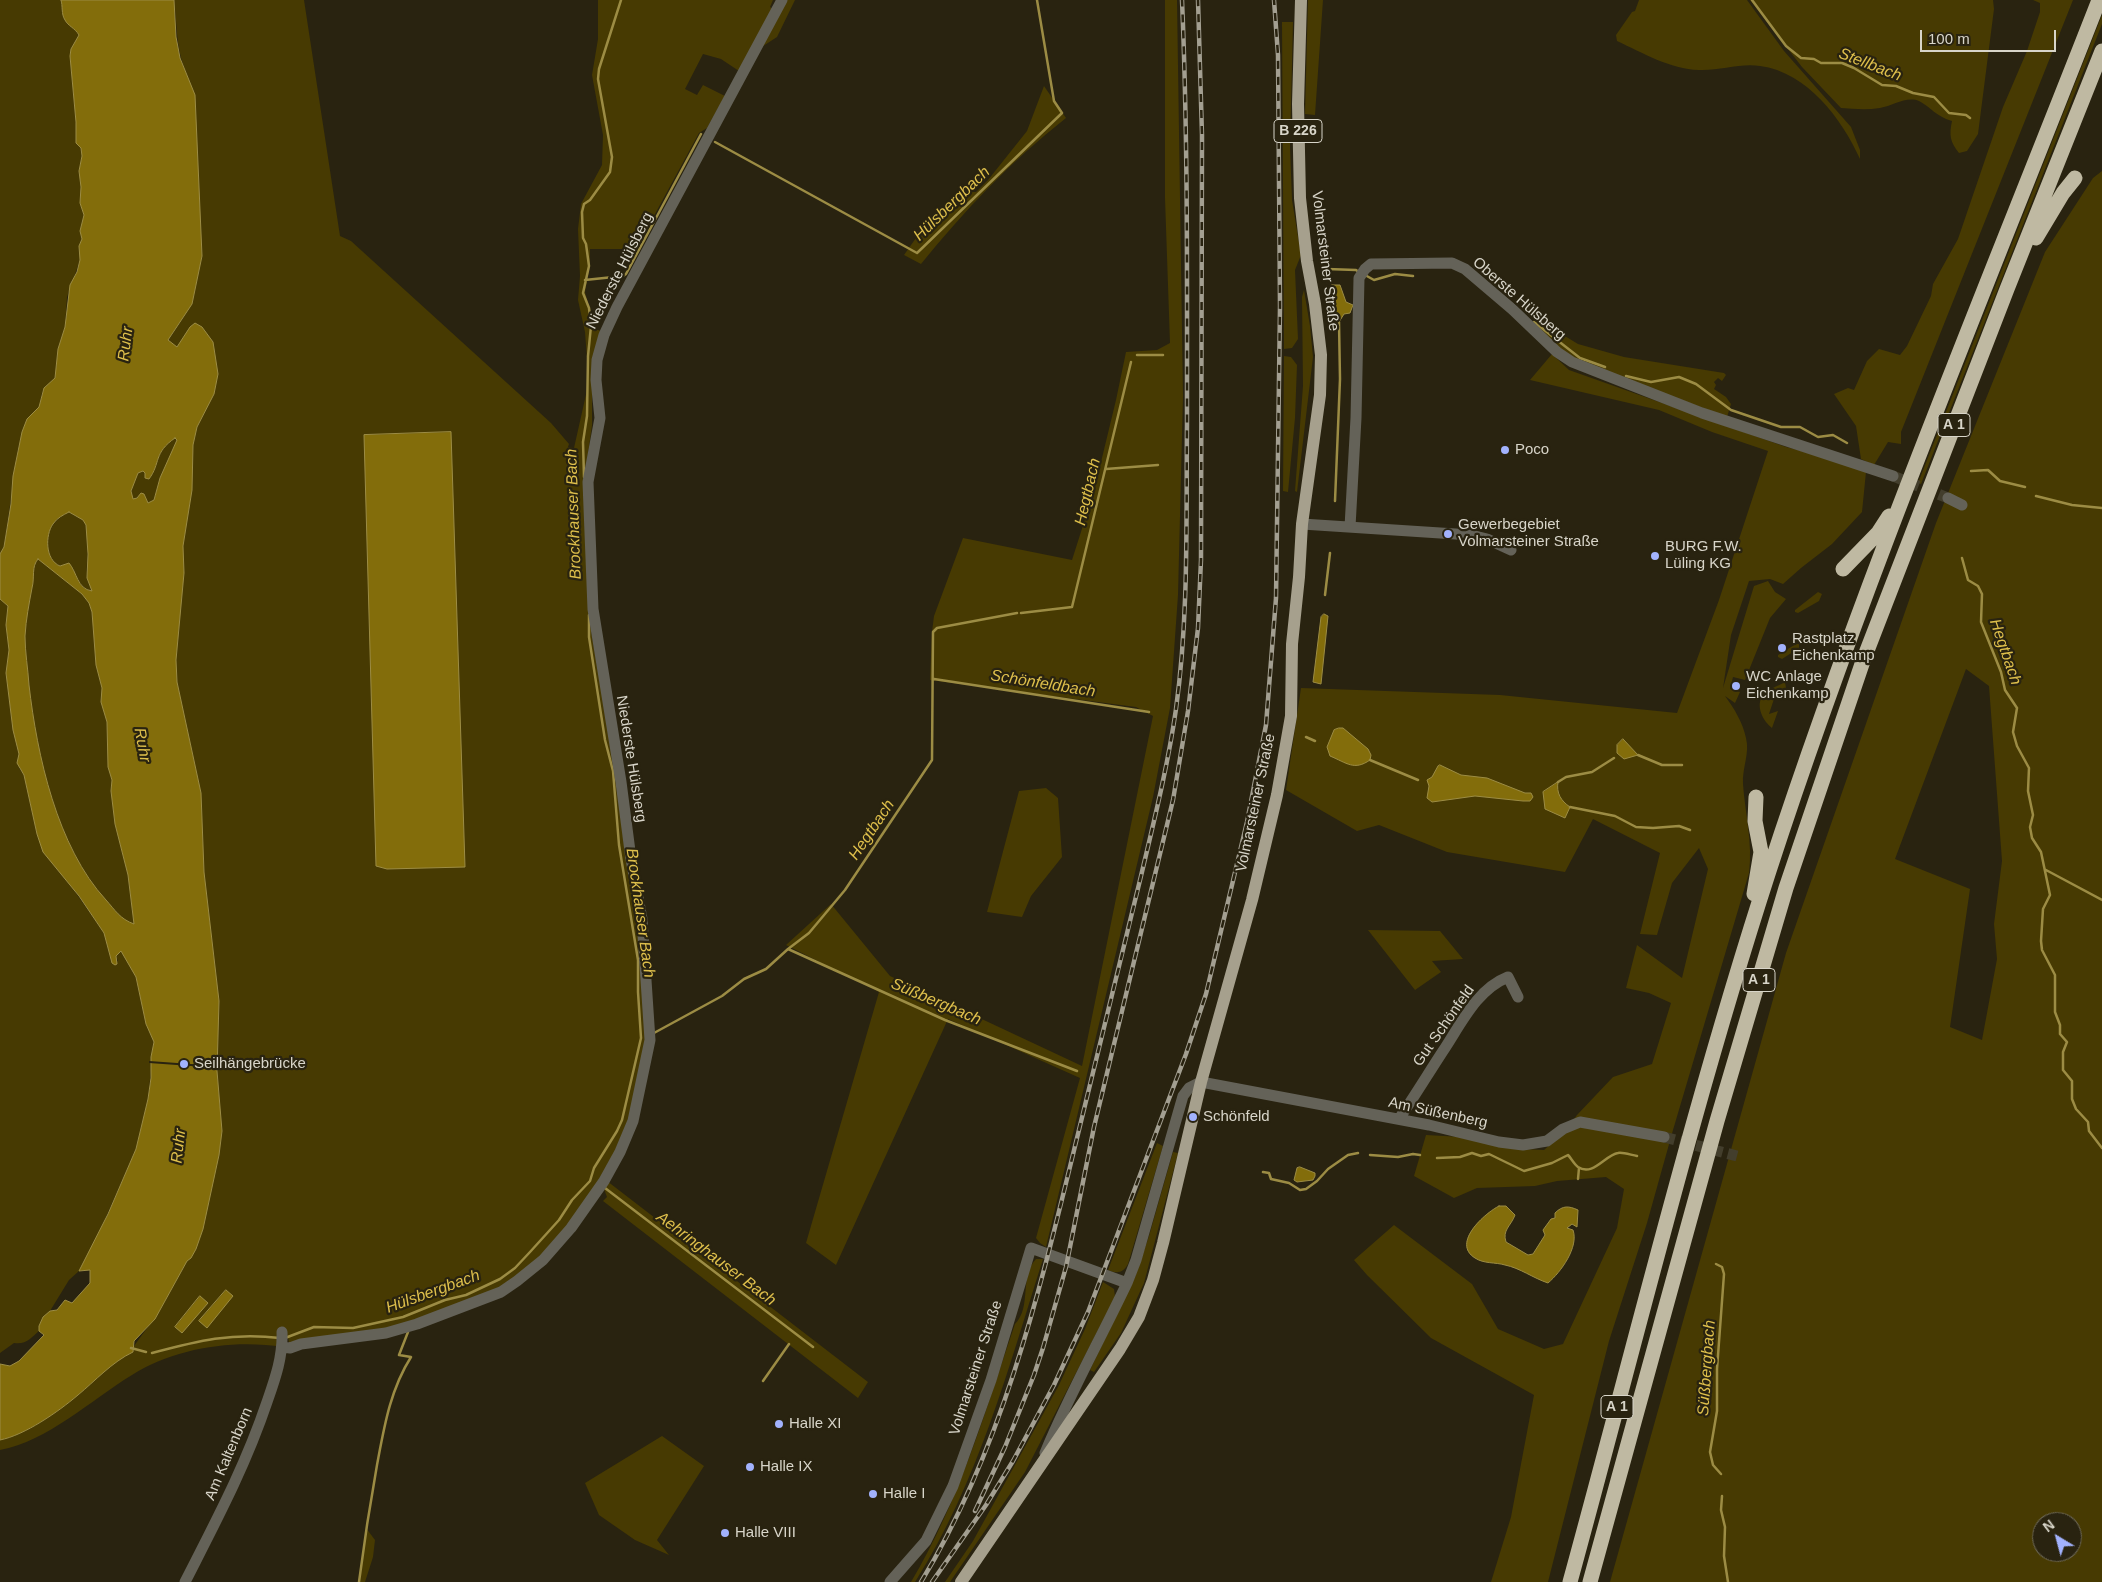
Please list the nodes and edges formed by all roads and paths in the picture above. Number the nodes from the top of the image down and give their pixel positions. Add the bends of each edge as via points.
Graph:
1 (782, 0) edge
2 (1300, 0) edge
3 (2099, 0) edge
4 (2102, 51) edge
5 (2075, 178) dead end
6 (2007, 289) junction
7 (1893, 476) tunnel mouth
8 (1906, 490) junction
9 (1948, 498) tunnel mouth
10 (1962, 505) dead end
11 (1302, 524) junction
12 (1350, 527) junction
13 (1511, 550) dead end
14 (1843, 569) dead end
15 (1756, 797) dead end
16 (1745, 948) junction
17 (1518, 997) dead end
18 (1201, 1082) junction
19 (1399, 1119) junction
20 (1664, 1137) tunnel mouth
21 (1127, 1283) junction
22 (282, 1332) dead end
23 (283, 1347) junction
24 (1041, 1463) junction
25 (186, 1582) edge
26 (890, 1582) edge
27 (961, 1582) edge
28 (1570, 1582) edge
29 (1590, 1582) edge

1 - 23 street, Niederste Hülsberg via 617,307 601,341 597,360 600,418 588,482 593,609 642,919 650,1040 633,1121 604,1181 571,1228 543,1260 501,1292 386,1333
2 - 11 main road, Volmarsteiner Straße / B 226 via 1300,198 1321,355 1320,395
3 - 8 highway, A 1
4 - 6 highway, A 1
5 - 6 highway via 2051,212
6 - 29 highway, A 1 via 1863,661 1786,888 1717,1121
7 - 12 street, Oberste Hülsberg via 1702,413 1572,362 1465,269 1452,264 1371,264 1362,274
8 - 14 highway via 1878,533
8 - 16 highway, A 1 via 1841,665
9 - 10 street
11 - 12 street
11 - 18 main road, Volmarsteiner Straße / B 226 via 1292,644 1291,716 1278,795
12 - 13 street via 1471,536
15 - 16 highway via 1755,821 1760,852
16 - 28 highway, A 1 via 1680,1172
17 - 19 street, Gut Schönfeld via 1508,976 1484,993 1467,1013
18 - 19 street, Am Süßenberg
18 - 21 street, Volmarsteiner Straße via 1189,1088 1184,1096
18 - 24 main road, Volmarsteiner Straße / B 226 via 1163,1243 1139,1317
19 - 20 street, Am Süßenberg via 1522,1145 1547,1142 1568,1126 1580,1122
21 - 24 street, Volmarsteiner Straße via 1064,1408
21 - 26 street, Volmarsteiner Straße via 1031,1248 991,1380 953,1486 926,1541
22 - 23 street, Am Kaltenborn
23 - 25 street, Am Kaltenborn via 256,1436
24 - 27 main road, Volmarsteiner Straße / B 226

